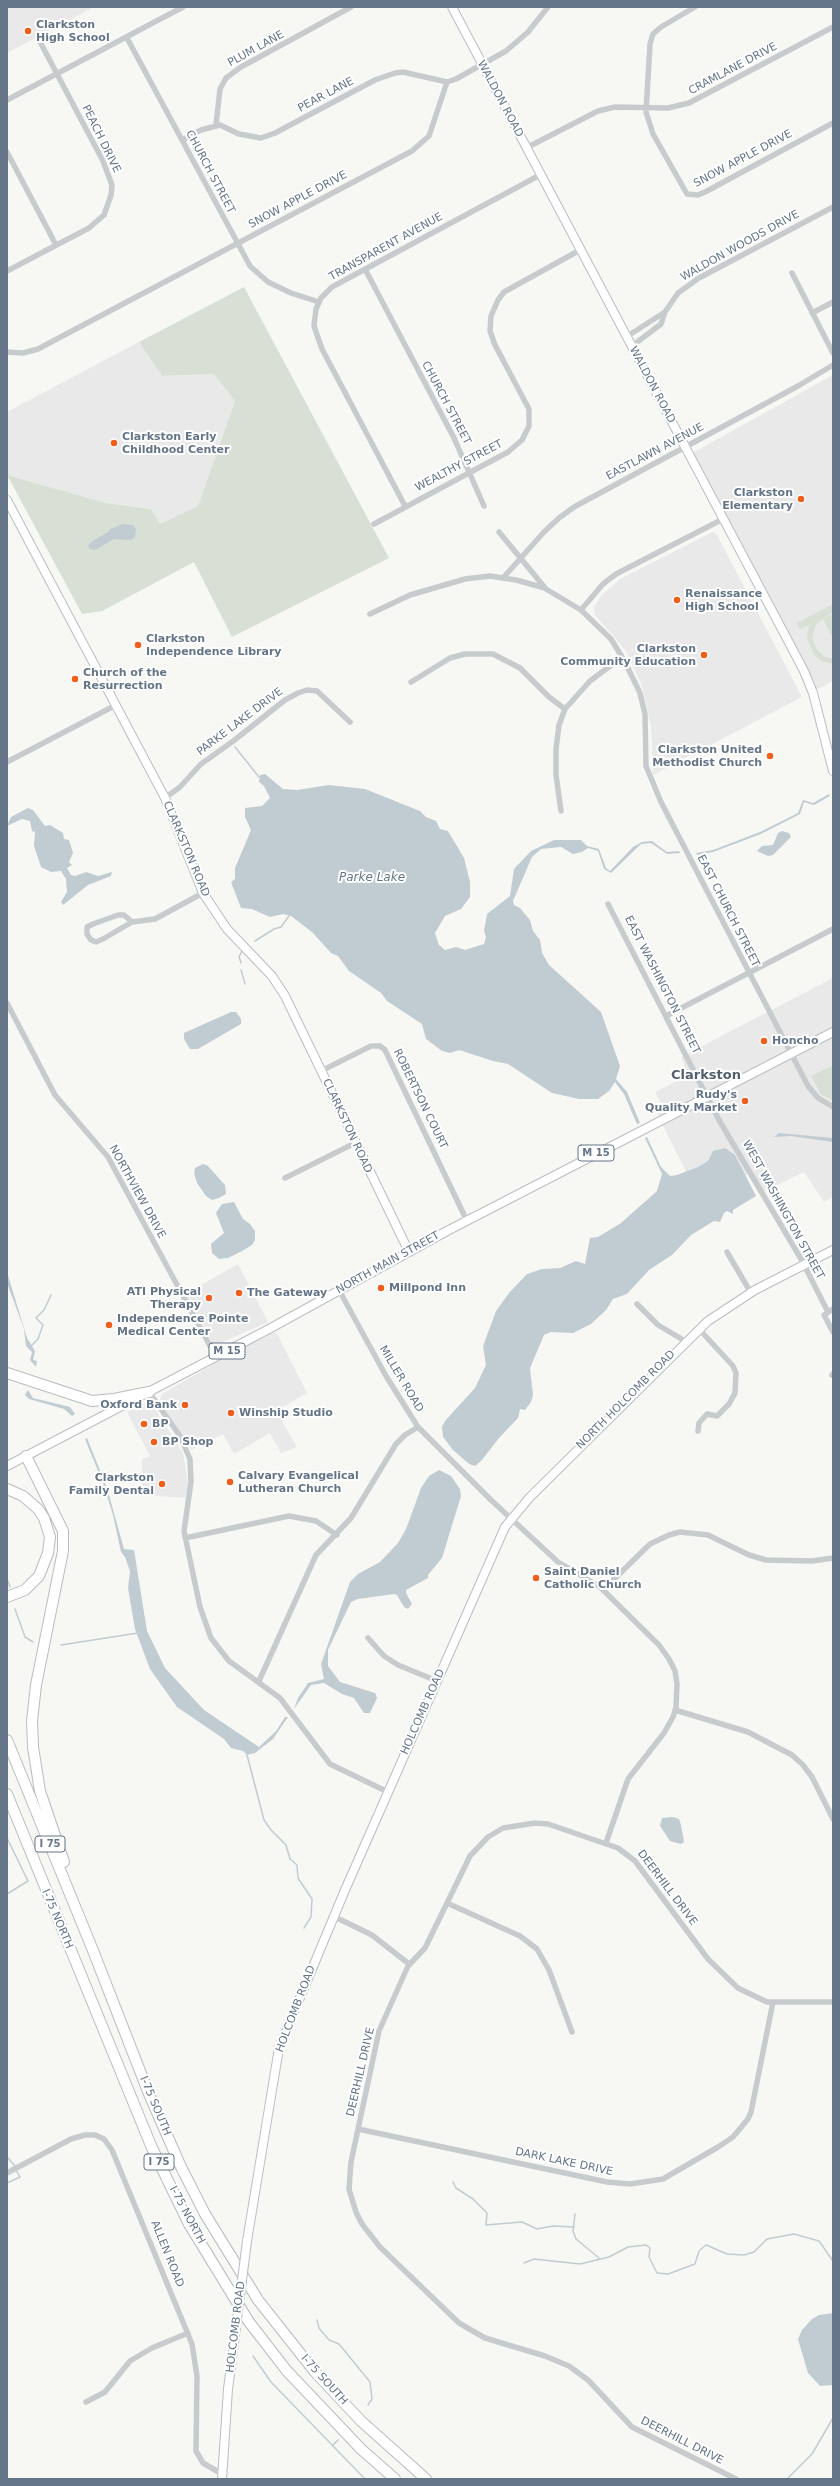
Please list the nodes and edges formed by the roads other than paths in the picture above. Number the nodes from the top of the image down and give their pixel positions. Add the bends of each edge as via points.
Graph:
1 (183, 7) edge
2 (351, 7) edge
3 (452, 7) edge
4 (548, 7) edge
5 (695, 7) edge
6 (833, 27) edge
7 (38, 38) dead end
8 (127, 38) junction
9 (482, 65) junction
10 (56, 74) junction
11 (447, 82) junction
12 (7, 100) edge
13 (647, 108) junction
14 (833, 123) edge
15 (216, 125) junction
16 (182, 140) junction
17 (526, 148) junction
18 (7, 152) edge
19 (540, 175) junction
20 (833, 207) edge
21 (237, 243) junction
22 (56, 245) junction
23 (580, 250) junction
24 (365, 269) junction
25 (7, 271) edge
26 (792, 273) dead end
27 (319, 302) junction
28 (833, 302) edge
29 (665, 312) junction
30 (812, 313) junction
31 (626, 337) junction
32 (632, 346) junction
33 (7, 352) edge
34 (833, 353) edge
35 (833, 364) edge
36 (685, 447) junction
37 (470, 472) junction
38 (7, 500) edge
39 (406, 506) junction
40 (484, 506) dead end
41 (723, 519) junction
42 (374, 524) dead end
43 (499, 532) dead end
44 (521, 557) junction
45 (503, 578) junction
46 (546, 589) junction
47 (580, 610) junction
48 (370, 614) dead end
49 (622, 657) junction
50 (412, 682) dead end
51 (116, 705) junction
52 (565, 709) junction
53 (350, 722) dead end
54 (7, 762) edge
55 (833, 770) edge
56 (165, 798) junction
57 (561, 811) dead end
58 (203, 893) junction
59 (608, 904) dead end
60 (132, 922) junction
61 (833, 929) edge
62 (749, 973) junction
63 (7, 1003) edge
64 (666, 1016) junction
65 (833, 1032) edge
66 (791, 1054) junction
67 (321, 1071) junction
68 (708, 1097) junction
69 (833, 1108) edge
70 (355, 1143) junction
71 (285, 1178) dead end
72 (467, 1220) junction
73 (833, 1250) edge
74 (409, 1252) junction
75 (727, 1252) dead end
76 (803, 1266) junction
77 (339, 1290) junction
78 (751, 1293) junction
79 (637, 1304) dead end
80 (830, 1311) edge
81 (699, 1329) junction
82 (833, 1332) edge
83 (685, 1341) junction
84 (216, 1357) junction
85 (7, 1373) edge
86 (149, 1392) junction
87 (418, 1426) junction
88 (698, 1431) dead end
89 (26, 1456) junction
90 (7, 1466) edge
91 (7, 1489) edge
92 (511, 1518) junction
93 (337, 1536) junction
94 (186, 1538) junction
95 (833, 1558) edge
96 (485, 1572) joint
97 (603, 1590) junction
98 (7, 1597) edge
99 (368, 1638) dead end
100 (259, 1681) junction
101 (436, 1681) junction
102 (675, 1710) junction
103 (7, 1740) edge
104 (388, 1792) junction
105 (7, 1794) edge
106 (7, 1810) edge
107 (833, 1819) edge
108 (606, 1843) junction
109 (38, 1873) junction
110 (447, 1903) junction
111 (334, 1916) junction
112 (92, 1948) junction
113 (409, 1964) junction
114 (774, 2002) junction
115 (833, 2002) edge
116 (572, 2032) dead end
117 (358, 2129) junction
118 (7, 2173) edge
119 (188, 2332) junction
120 (86, 2402) dead end
121 (222, 2476) edge
122 (395, 2479) edge
123 (426, 2479) edge
124 (736, 2479) edge

1 - 8 street
2 - 15 street, PLUM LANE via 241,67 226,78 220,89
3 - 9 street, WALDON ROAD
4 - 9 street via 518,42
5 - 13 street, SNOW APPLE DRIVE via 653,34 650,44
6 - 13 street, CRAMLANE DRIVE via 689,104
7 - 10 street, PEACH DRIVE
8 - 10 street
8 - 16 street, CHURCH STREET
9 - 11 street
9 - 17 street, WALDON ROAD
10 - 12 street
10 - 22 street, PEACH DRIVE via 103,161 112,185 110,203 104,215 89,228
11 - 15 street, PEAR LANE via 403,72 384,76 261,138 247,137
11 - 21 street, SNOW APPLE DRIVE via 429,136 422,143 383,167
13 - 14 street, SNOW APPLE DRIVE via 647,118 653,134 682,188 693,196 708,191
13 - 17 street, CRAMLANE DRIVE via 615,107 598,111
15 - 16 street
16 - 21 street, CHURCH STREET
17 - 19 street, WALDON ROAD
18 - 22 street
19 - 23 street, WALDON ROAD
19 - 24 street, TRANSPARENT AVENUE
20 - 29 street, WALDON WOODS DRIVE via 699,278 678,293
21 - 27 street, CHURCH STREET via 250,266 268,282
21 - 33 street, SNOW APPLE DRIVE via 38,349 23,353
22 - 25 street, PEACH DRIVE
23 - 31 street, WALDON ROAD
23 - 37 street, WEALTHY STREET via 504,292 493,309 490,331 529,409 529,426 518,445
24 - 27 street, TRANSPARENT AVENUE via 332,287
24 - 37 street, CHURCH STREET
26 - 30 street
27 - 39 street, TRANSPARENT AVENUE via 314,326 322,349
28 - 30 street
29 - 31 street, WALDON WOODS DRIVE
29 - 32 street, WALDON WOODS DRIVE via 661,324
30 - 34 street
31 - 32 street, WALDON ROAD
32 - 36 street, WALDON ROAD
35 - 36 street, EASTLAWN AVENUE via 808,381
36 - 41 street, WALDON ROAD
36 - 44 street, EASTLAWN AVENUE via 559,518
37 - 39 street, WEALTHY STREET
37 - 40 street, CHURCH STREET
38 - 51 street, CLARKSTON ROAD
39 - 42 street, WEALTHY STREET
41 - 47 street via 616,574 603,584
41 - 55 street, WALDON ROAD via 804,671 813,693
43 - 44 street
44 - 45 street, EASTLAWN AVENUE
44 - 46 street
45 - 46 street
45 - 48 street via 465,578 431,587
46 - 47 street
47 - 49 street via 611,639
49 - 52 street via 590,681
49 - 62 street, EAST CHURCH STREET via 640,693 645,714 646,766 649,777
50 - 52 street via 450,658 465,654 493,654 520,668
51 - 54 street
51 - 56 street, CLARKSTON ROAD
52 - 57 street via 559,725 556,749 556,775
53 - 56 street, PARKE LAKE DRIVE via 317,691 307,690 298,693 285,700 201,764 180,787
56 - 58 street, CLARKSTON ROAD
58 - 60 street via 155,919
58 - 67 street, CLARKSTON ROAD via 227,929 276,980
59 - 64 street, EAST WASHINGTON STREET
60 - 60 street via 96,942 87,934 87,927 118,915 124,915
61 - 62 street
62 - 64 street
62 - 66 street, EAST CHURCH STREET
63 - 84 street, NORTHVIEW DRIVE via 55,1096 108,1157
64 - 68 street, EAST WASHINGTON STREET
65 - 66 street, M 15
66 - 68 street, M 15
66 - 69 street, EAST CHURCH STREET via 813,1093
67 - 70 street, CLARKSTON ROAD
67 - 72 street, ROBERTSON COURT via 371,1046 380,1046 385,1050
68 - 72 street, NORTH MAIN STREET / M 15
68 - 76 street, WEST WASHINGTON STREET
70 - 71 street
70 - 74 street, CLARKSTON ROAD
72 - 74 street, NORTH MAIN STREET / M 15
73 - 76 street, NORTH HOLCOMB ROAD
74 - 77 street, NORTH MAIN STREET / M 15
75 - 78 street
76 - 78 street, NORTH HOLCOMB ROAD
76 - 80 street, WEST WASHINGTON STREET
77 - 84 street, NORTH MAIN STREET / M 15
77 - 87 street, MILLER ROAD via 390,1383
78 - 81 street, NORTH HOLCOMB ROAD via 721,1310
79 - 83 street via 658,1325
80 - 82 street, WEST WASHINGTON STREET via 824,1315
81 - 83 street, NORTH HOLCOMB ROAD
81 - 88 street via 733,1366 736,1373 735,1393 730,1404 717,1416 707,1414 699,1423
83 - 92 street, NORTH HOLCOMB ROAD
84 - 86 street, NORTH MAIN STREET / M 15
85 - 86 highway via 92,1401
86 - 89 street, NORTH MAIN STREET / M 15
86 - 94 street via 180,1436 190,1460 191,1482 184,1523
87 - 92 street, MILLER ROAD
87 - 93 street via 396,1444 351,1518
89 - 90 street, NORTH MAIN STREET / M 15
89 - 112 highway via 61,1525 63,1539 33,1705 35,1759 45,1806
91 - 98 highway via 23,1496 38,1509 50,1537 48,1553 39,1576 25,1590
92 - 96 street, NORTH HOLCOMB ROAD
92 - 97 street, MILLER ROAD via 558,1562
93 - 94 street via 316,1521 289,1516
93 - 100 street via 316,1555
94 - 100 street via 200,1607 211,1638 229,1661
95 - 97 street via 766,1560 749,1555 708,1535 680,1532 669,1534 650,1544
96 - 101 street, HOLCOMB ROAD
97 - 102 street, MILLER ROAD via 659,1645 669,1659 676,1678
99 - 101 street via 384,1656 398,1665
100 - 104 street via 280,1698 330,1764
101 - 104 street, HOLCOMB ROAD
102 - 107 street via 748,1732 792,1755 812,1777
102 - 108 street via 664,1733 628,1779
103 - 112 highway, I-75 SOUTH / I 75
104 - 111 street, HOLCOMB ROAD
105 - 109 highway, I-75 NORTH / I 75
106 - 109 highway via 24,1850
108 - 110 street, DEERHILL DRIVE via 535,1822 503,1828 488,1837 470,1856
108 - 114 street, DEERHILL DRIVE via 628,1853 708,1959 724,1976 753,1996
109 - 122 highway, I-75 NORTH / I 75 via 152,2148 189,2224 249,2322 287,2371 361,2449
110 - 113 street, DEERHILL DRIVE via 425,1948
110 - 116 street via 520,1936 537,1949 549,1970
111 - 113 street via 372,1935
111 - 121 street, HOLCOMB ROAD, bridge via 279,2048 247,2241 228,2389
112 - 123 highway, I-75 SOUTH / I 75 via 149,2094 181,2167 224,2247 258,2300 315,2372 362,2421
113 - 117 street, DEERHILL DRIVE via 379,2031
114 - 115 street, DEERHILL DRIVE
114 - 117 street, DARK LAKE DRIVE via 748,2119 733,2136 718,2147 663,2179 630,2184 607,2182
117 - 124 street, DEERHILL DRIVE via 349,2177 350,2195 356,2212 380,2247 440,2306 459,2323 485,2338 569,2366 588,2380 632,2427
118 - 119 street, ALLEN ROAD via 71,2139 85,2135 95,2135 104,2139 122,2172
119 - 120 street via 130,2361 105,2392
119 - 121 street, ALLEN ROAD via 197,2376 196,2451 203,2463

